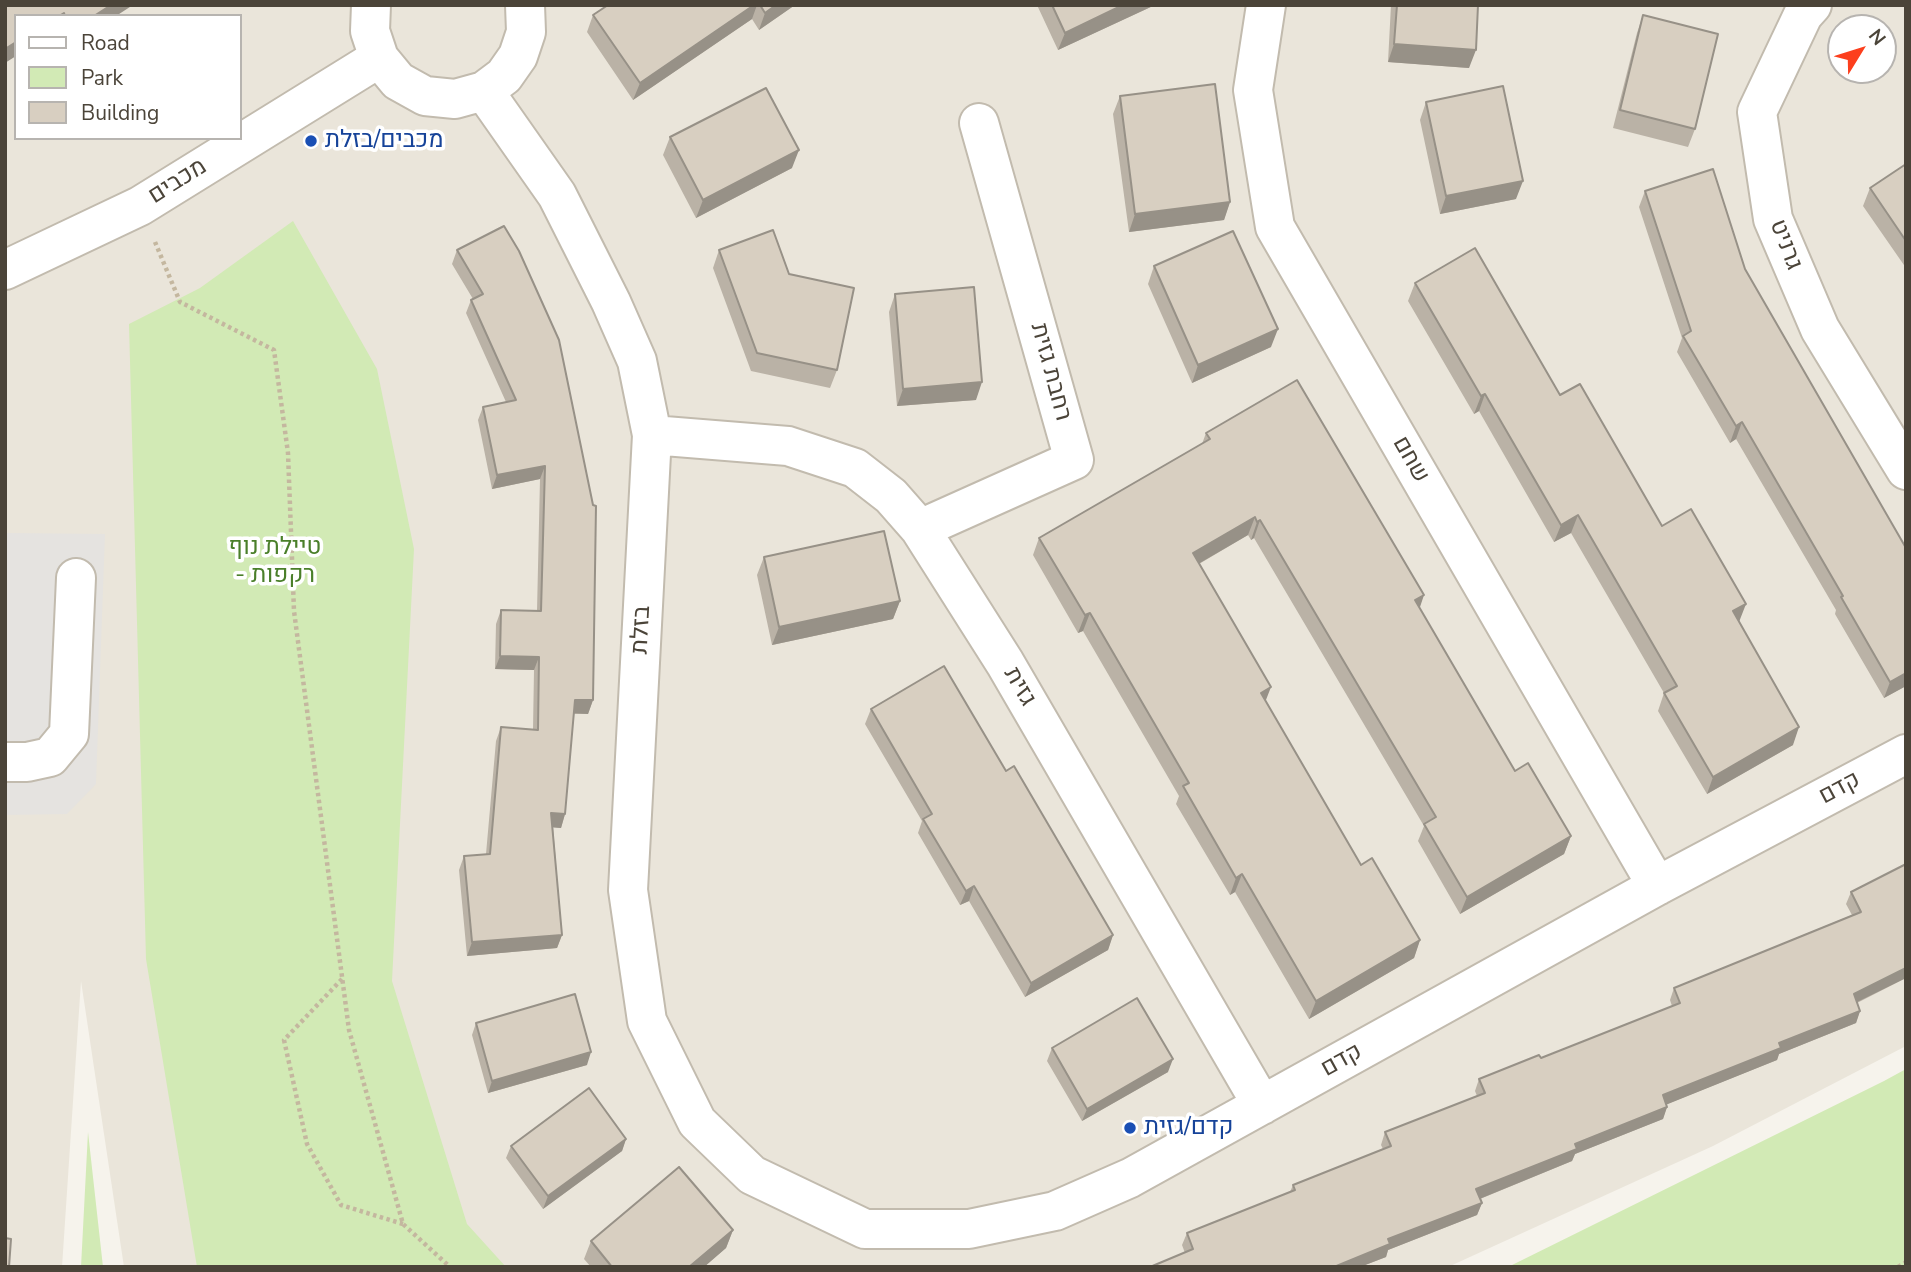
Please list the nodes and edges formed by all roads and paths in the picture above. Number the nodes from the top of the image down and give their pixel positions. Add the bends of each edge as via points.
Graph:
1 (371, 5) edge
2 (525, 5) edge
3 (1266, 5) edge
4 (1812, 5) edge
5 (379, 58) junction
6 (484, 91) junction
7 (979, 123) dead end
8 (140, 206) junction
9 (5, 270) edge
10 (652, 435) junction
11 (1906, 470) edge
12 (920, 529) junction
13 (76, 578) dead end
14 (1906, 754) edge
15 (5, 762) edge
16 (1657, 886) junction
17 (342, 978) junction
18 (1262, 1105) junction
19 (752, 1175) joint
20 (403, 1224) junction
21 (1906, 1262) edge
22 (450, 1267) edge
23 (1898, 1267) edge

1 - 5 street via 370,31
2 - 6 street via 526,32 518,56 504,76
3 - 16 street, שחם via 1253,90 1275,227
4 - 11 street, גרניט via 1757,112 1773,219 1820,329
5 - 6 street via 398,81 425,96 455,99
5 - 8 street, מכבים
6 - 10 street, בזלת via 556,195 611,302 637,361
7 - 12 street, רחבת גזית via 1074,460
8 - 9 street, מכבים
8 - 17 path via 180,302 274,350 288,453 294,611
10 - 12 street, גזית via 788,446 856,468 891,496
10 - 19 street, בזלת via 628,890 647,1021 697,1122
12 - 18 street, גזית via 1005,663
13 - 15 street via 69,733 50,757
14 - 16 street, קדם
16 - 18 street, קדם
17 - 20 path via 349,1030
17 - 20 path via 284,1041 307,1144 341,1205
18 - 19 street, קדם via 1130,1178 1055,1211 970,1229 865,1229
20 - 22 path
21 - 23 path

